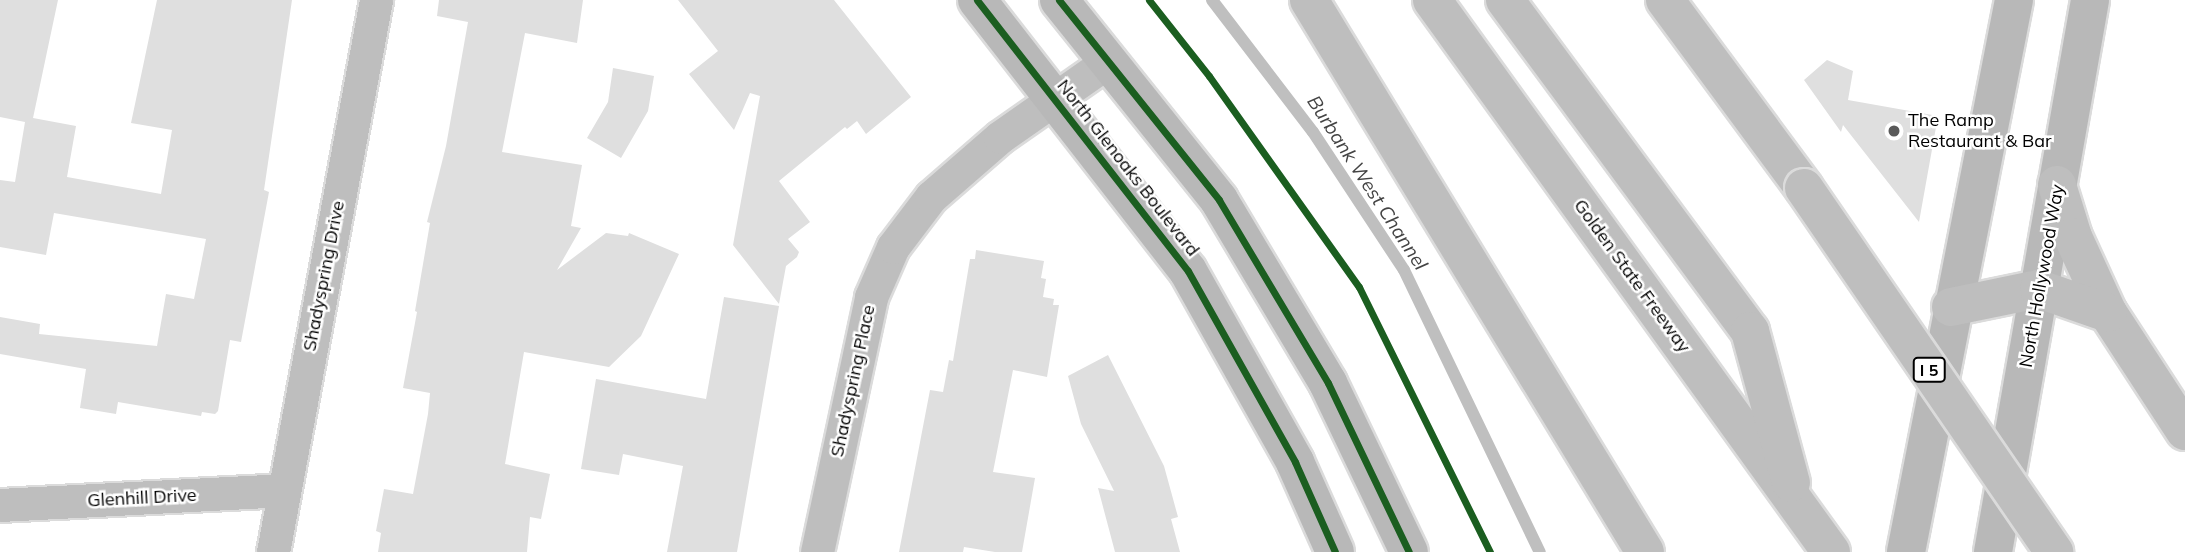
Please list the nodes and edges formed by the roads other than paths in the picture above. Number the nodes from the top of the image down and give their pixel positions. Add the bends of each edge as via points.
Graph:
1 (376, 0) edge
2 (977, 0) edge
3 (1059, 0) edge
4 (1309, 0) edge
5 (1432, 0) edge
6 (1505, 0) edge
7 (1665, 0) edge
8 (2014, 0) edge
9 (2090, 0) edge
10 (1107, 62) junction
11 (1054, 98) junction
12 (2057, 185) junction
13 (2039, 289) junction
14 (1951, 307) junction
15 (2108, 313) junction
16 (2185, 431) edge
17 (284, 490) junction
18 (0, 505) edge
19 (1797, 505) junction
20 (273, 552) edge
21 (817, 552) edge
22 (1335, 552) edge
23 (1409, 552) edge
24 (1645, 552) edge
25 (1831, 552) edge
26 (1906, 552) edge
27 (1993, 552) edge
28 (2054, 552) edge

1 - 17 street, Shadyspring Drive
2 - 11 main road, North Glenoaks Boulevard
3 - 10 main road
4 - 24 highway
5 - 19 highway, Golden State Freeway
6 - 19 highway via 1750,331
7 - 28 highway, I 5, bridge via 1804,188
8 - 14 main road
9 - 12 main road, North Hollywood Way
10 - 11 street, Shadyspring Place
10 - 23 main road via 1219,200 1266,275 1328,383
11 - 21 street, Shadyspring Place via 1000,137 931,198 894,247 871,297
11 - 22 main road, North Glenoaks Boulevard via 1188,271 1295,462
12 - 13 main road, North Hollywood Way
12 - 15 highway via 2073,237
13 - 14 highway
13 - 15 highway
13 - 27 main road, North Hollywood Way
14 - 26 main road
15 - 16 highway
17 - 18 street, Glenhill Drive
17 - 20 street, Shadyspring Drive
19 - 25 highway, Golden State Freeway

